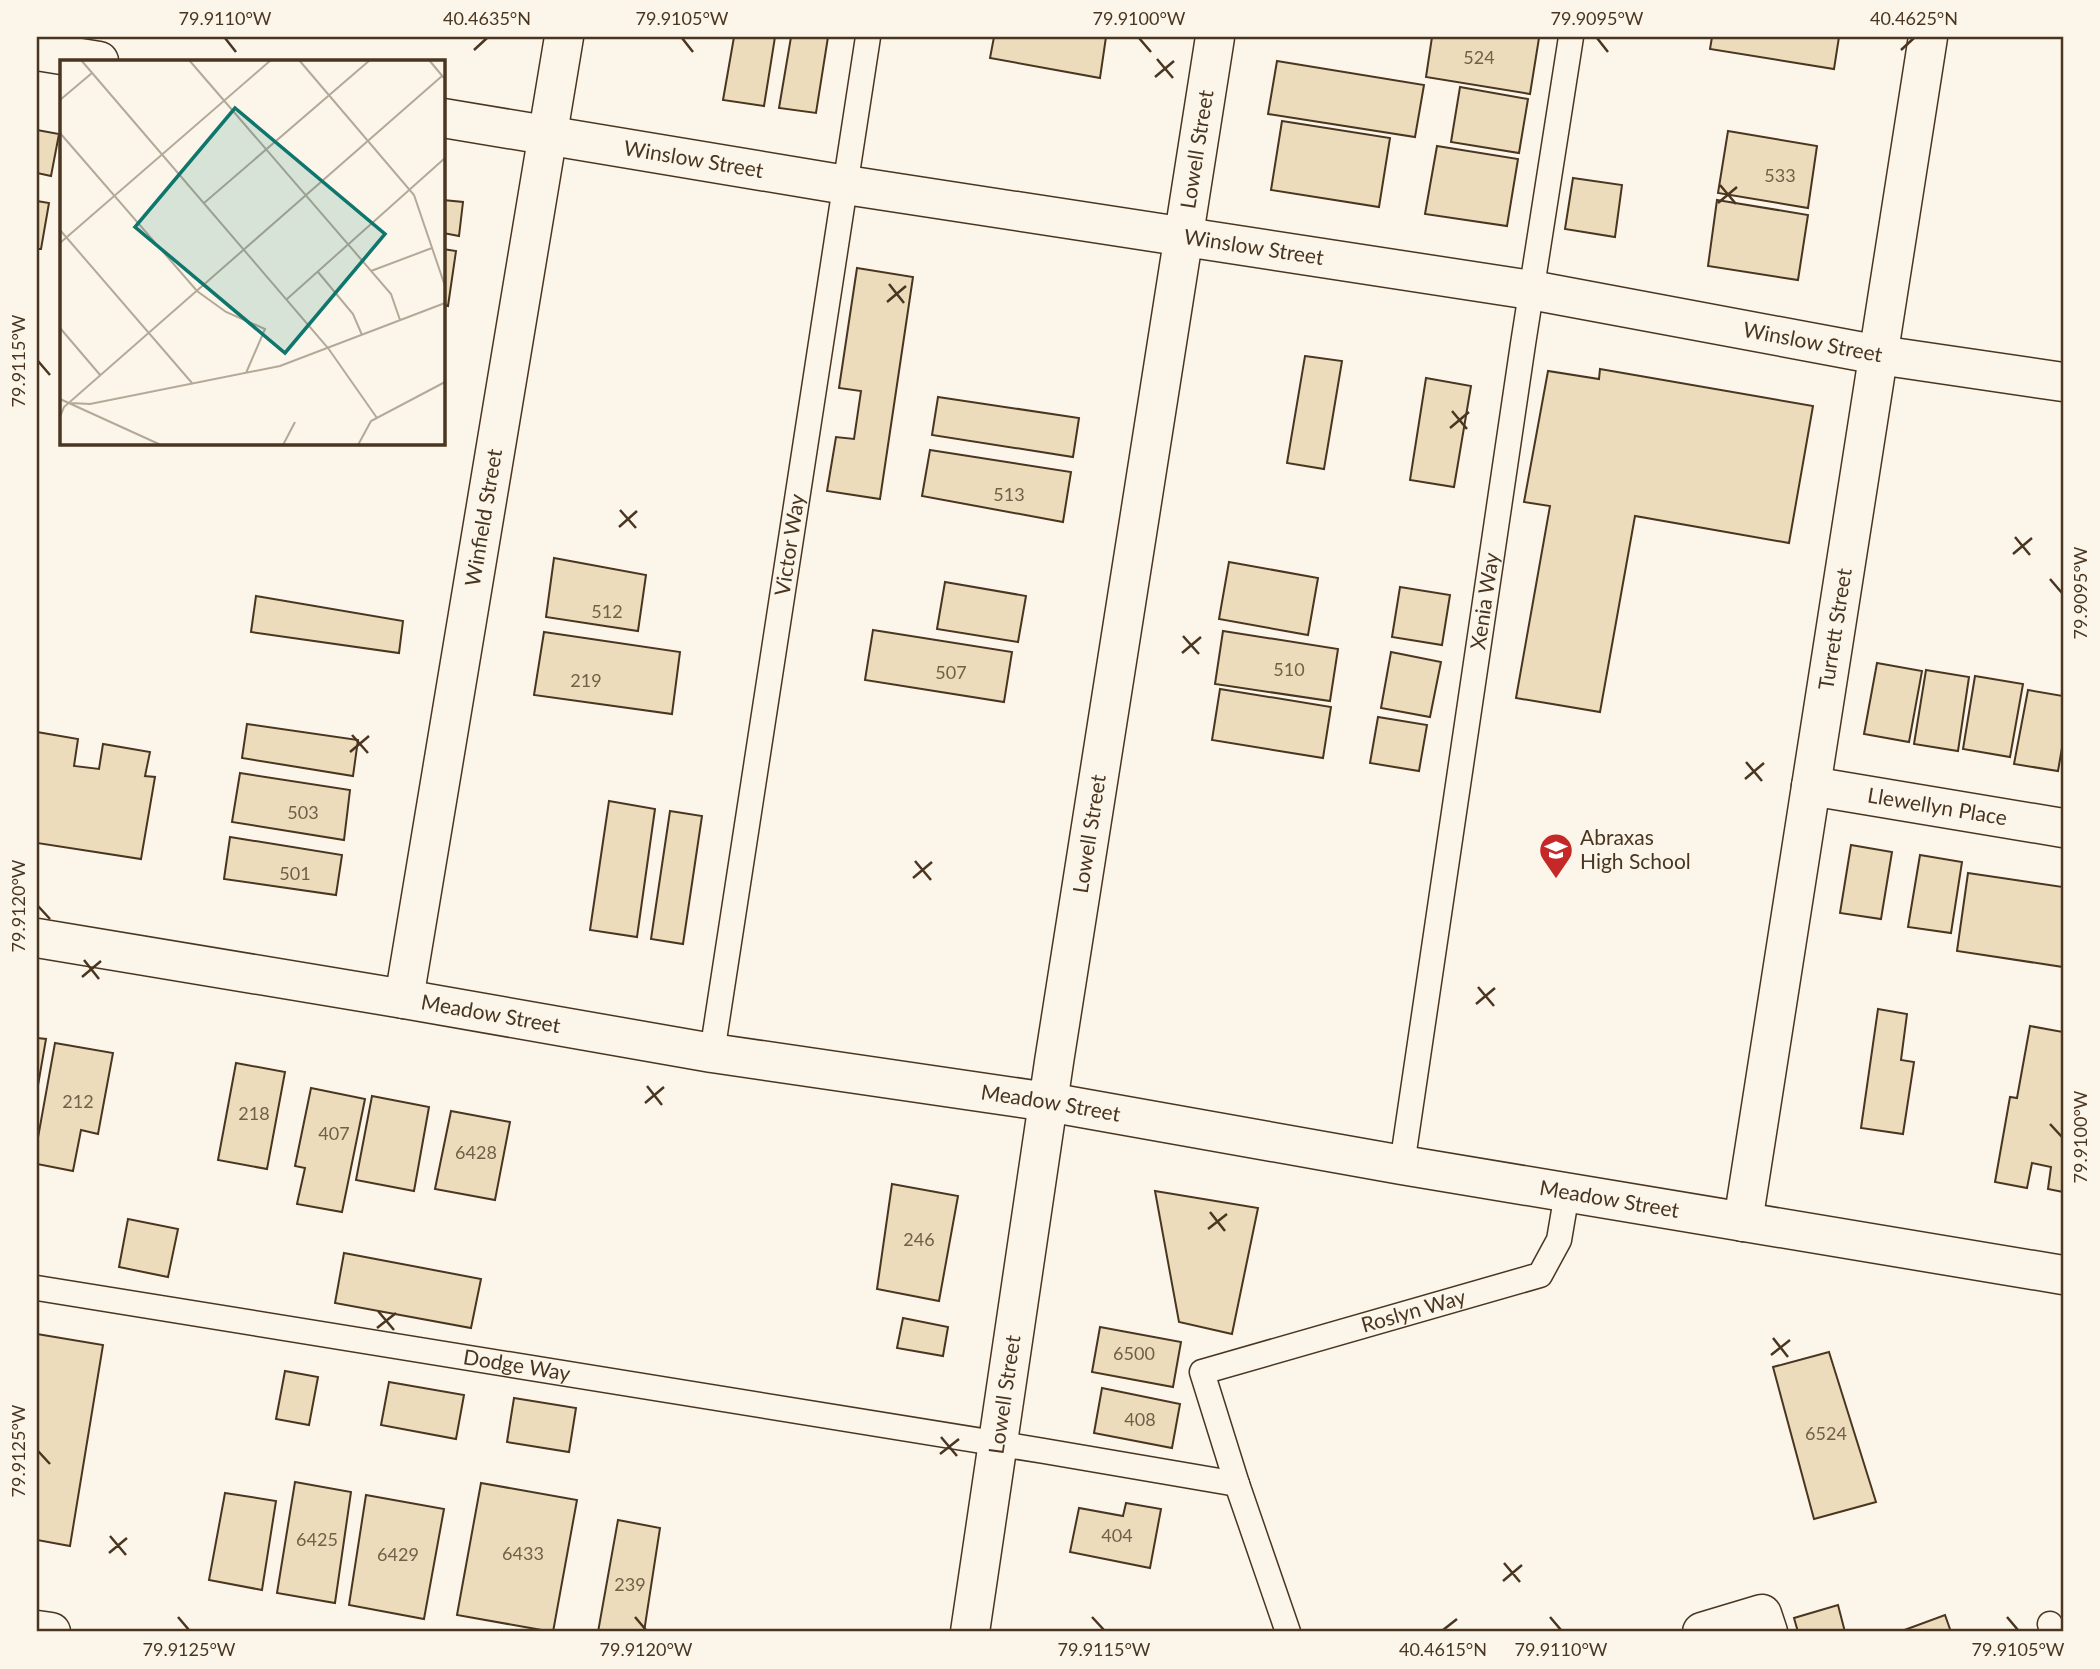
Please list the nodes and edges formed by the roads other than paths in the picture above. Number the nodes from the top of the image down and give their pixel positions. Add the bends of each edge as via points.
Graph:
1 (564, 37) edge
2 (868, 37) edge
3 (1215, 37) edge
4 (1571, 37) edge
5 (1928, 37) edge
6 (37, 51) edge
7 (93, 60) edge
8 (444, 118) edge
9 (549, 135) junction
10 (846, 185) junction
11 (1184, 237) junction
12 (1531, 290) junction
13 (1879, 355) junction
14 (2063, 383) edge
15 (1811, 786) junction
16 (2063, 828) edge
17 (37, 938) edge
18 (404, 999) junction
19 (712, 1053) junction
20 (1048, 1102) junction
21 (1402, 1165) junction
22 (1567, 1193) junction
23 (1742, 1222) junction
24 (2063, 1275) edge
25 (37, 1288) edge
26 (999, 1443) junction
27 (1237, 1484) junction
28 (37, 1630) edge
29 (51, 1632) edge
30 (970, 1632) edge
31 (1288, 1632) edge
32 (1702, 1632) edge
33 (1768, 1632) edge

1 - 9 street, Winfield Street
2 - 10 lane, Victor Way
3 - 11 street, Lowell Street
4 - 12 lane, Xenia Way
5 - 13 street, Turrett Street
6 - 7 street
8 - 9 street, Winslow Street
9 - 10 street, Winslow Street
9 - 18 street, Winfield Street
10 - 11 street, Winslow Street
10 - 19 lane, Victor Way
11 - 12 street, Winslow Street
11 - 20 street, Lowell Street
12 - 13 street, Winslow Street
12 - 21 lane, Xenia Way
13 - 14 street, Winslow Street
13 - 15 street, Turrett Street
15 - 16 street, Llewellyn Place
15 - 23 street, Turrett Street
17 - 18 street, Meadow Street
18 - 19 street, Meadow Street
19 - 20 street, Meadow Street
20 - 21 street, Meadow Street
20 - 26 street, Lowell Street
21 - 22 street, Meadow Street
22 - 23 street, Meadow Street
22 - 27 lane, Roslyn Way via 1559,1240 1540,1275 1202,1372
23 - 24 street, Meadow Street
25 - 26 lane, Dodge Way
26 - 27 lane, Dodge Way
26 - 30 street, Lowell Street
27 - 31 lane
28 - 29 street
32 - 33 street via 1762,1614

